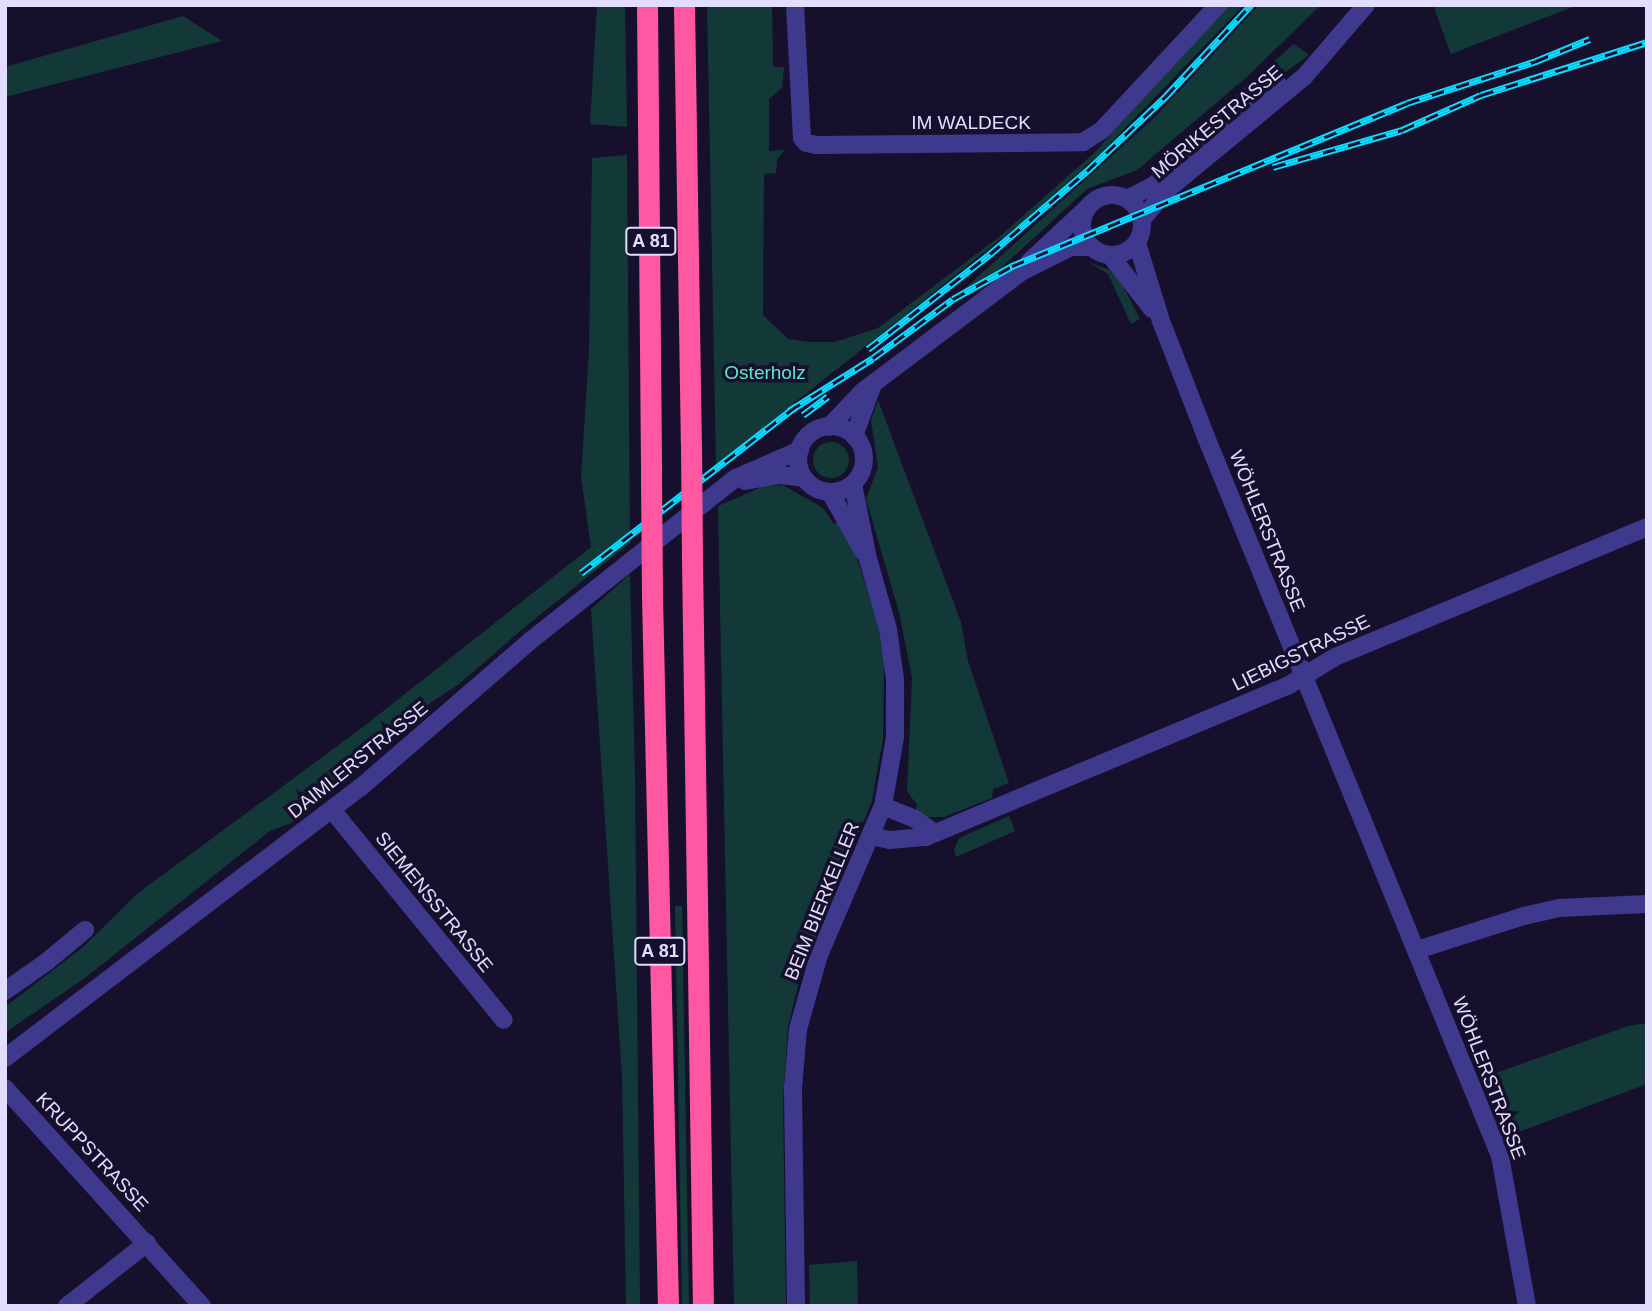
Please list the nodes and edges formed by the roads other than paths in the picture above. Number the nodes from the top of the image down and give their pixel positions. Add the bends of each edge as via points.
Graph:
1 (648, 5) edge
2 (684, 5) edge
3 (795, 5) edge
4 (1218, 5) edge
5 (1366, 5) edge
6 (1318, 58) junction
7 (1127, 199) junction
8 (1088, 207) junction
9 (1142, 219) junction
10 (1137, 243) junction
11 (1092, 247) junction
12 (1110, 255) junction
13 (1021, 272) junction
14 (1161, 320) junction
15 (872, 387) junction
16 (829, 427) junction
17 (854, 436) junction
18 (800, 450) junction
19 (803, 478) junction
20 (853, 484) junction
21 (728, 485) junction
22 (830, 492) junction
23 (1647, 527) edge
24 (868, 559) junction
25 (1304, 676) junction
26 (883, 806) junction
27 (332, 810) junction
28 (934, 833) junction
29 (871, 836) junction
30 (1647, 904) edge
31 (85, 930) dead end
32 (1417, 950) junction
33 (5, 990) edge
34 (504, 1020) dead end
35 (5, 1058) edge
36 (6, 1089) edge
37 (147, 1243) junction
38 (67, 1306) edge
39 (202, 1306) edge
40 (668, 1306) edge
41 (703, 1306) edge
42 (796, 1306) edge
43 (1527, 1306) edge

1 - 40 highway, A 81, bridge via 652,596
2 - 41 highway, A 81, bridge
3 - 4 street, IM WALDECK via 802,138 816,145 1083,142 1102,130
5 - 6 street, MÖRIKESTRASSE
6 - 7 street, MÖRIKESTRASSE via 1271,88 1153,186
6 - 9 street, MÖRIKESTRASSE via 1304,77 1168,189
7 - 8 street, MÖRIKESTRASSE via 1102,197
7 - 9 street
8 - 11 street via 1083,232
8 - 13 street, MÖRIKESTRASSE via 1037,251
9 - 10 street, MÖRIKESTRASSE
10 - 12 street
10 - 14 street, WÖHLERSTRASSE
11 - 12 street
11 - 13 street, MÖRIKESTRASSE via 1071,247
12 - 14 street, WÖHLERSTRASSE
13 - 15 street, MÖRIKESTRASSE
14 - 25 street, WÖHLERSTRASSE
15 - 16 street, MÖRIKESTRASSE via 850,401
15 - 17 street
16 - 17 street
16 - 18 street via 808,436
17 - 20 street via 864,455
18 - 19 street
18 - 21 street, DAIMLERSTRASSE via 751,469
19 - 21 street, DAIMLERSTRASSE via 768,476
19 - 22 street
20 - 22 street
20 - 24 street, BEIM BIERKELLER
21 - 27 street, DAIMLERSTRASSE via 530,641
22 - 24 street, BEIM BIERKELLER
23 - 25 street, LIEBIGSTRASSE via 1335,657
24 - 26 street, BEIM BIERKELLER via 888,629 895,679 894,746
25 - 28 street, LIEBIGSTRASSE
25 - 32 street, WÖHLERSTRASSE
26 - 28 street
26 - 29 street, BEIM BIERKELLER
27 - 34 street, SIEMENSSTRASSE
27 - 35 street, DAIMLERSTRASSE
28 - 29 street, LIEBIGSTRASSE via 903,841
29 - 42 street, BEIM BIERKELLER via 819,955 798,1029 793,1088
30 - 32 street via 1559,908
31 - 33 street
32 - 43 street, WÖHLERSTRASSE via 1500,1156
36 - 37 street, KRUPPSTRASSE
37 - 38 street, KRUPPSTRASSE
37 - 39 street, KRUPPSTRASSE

